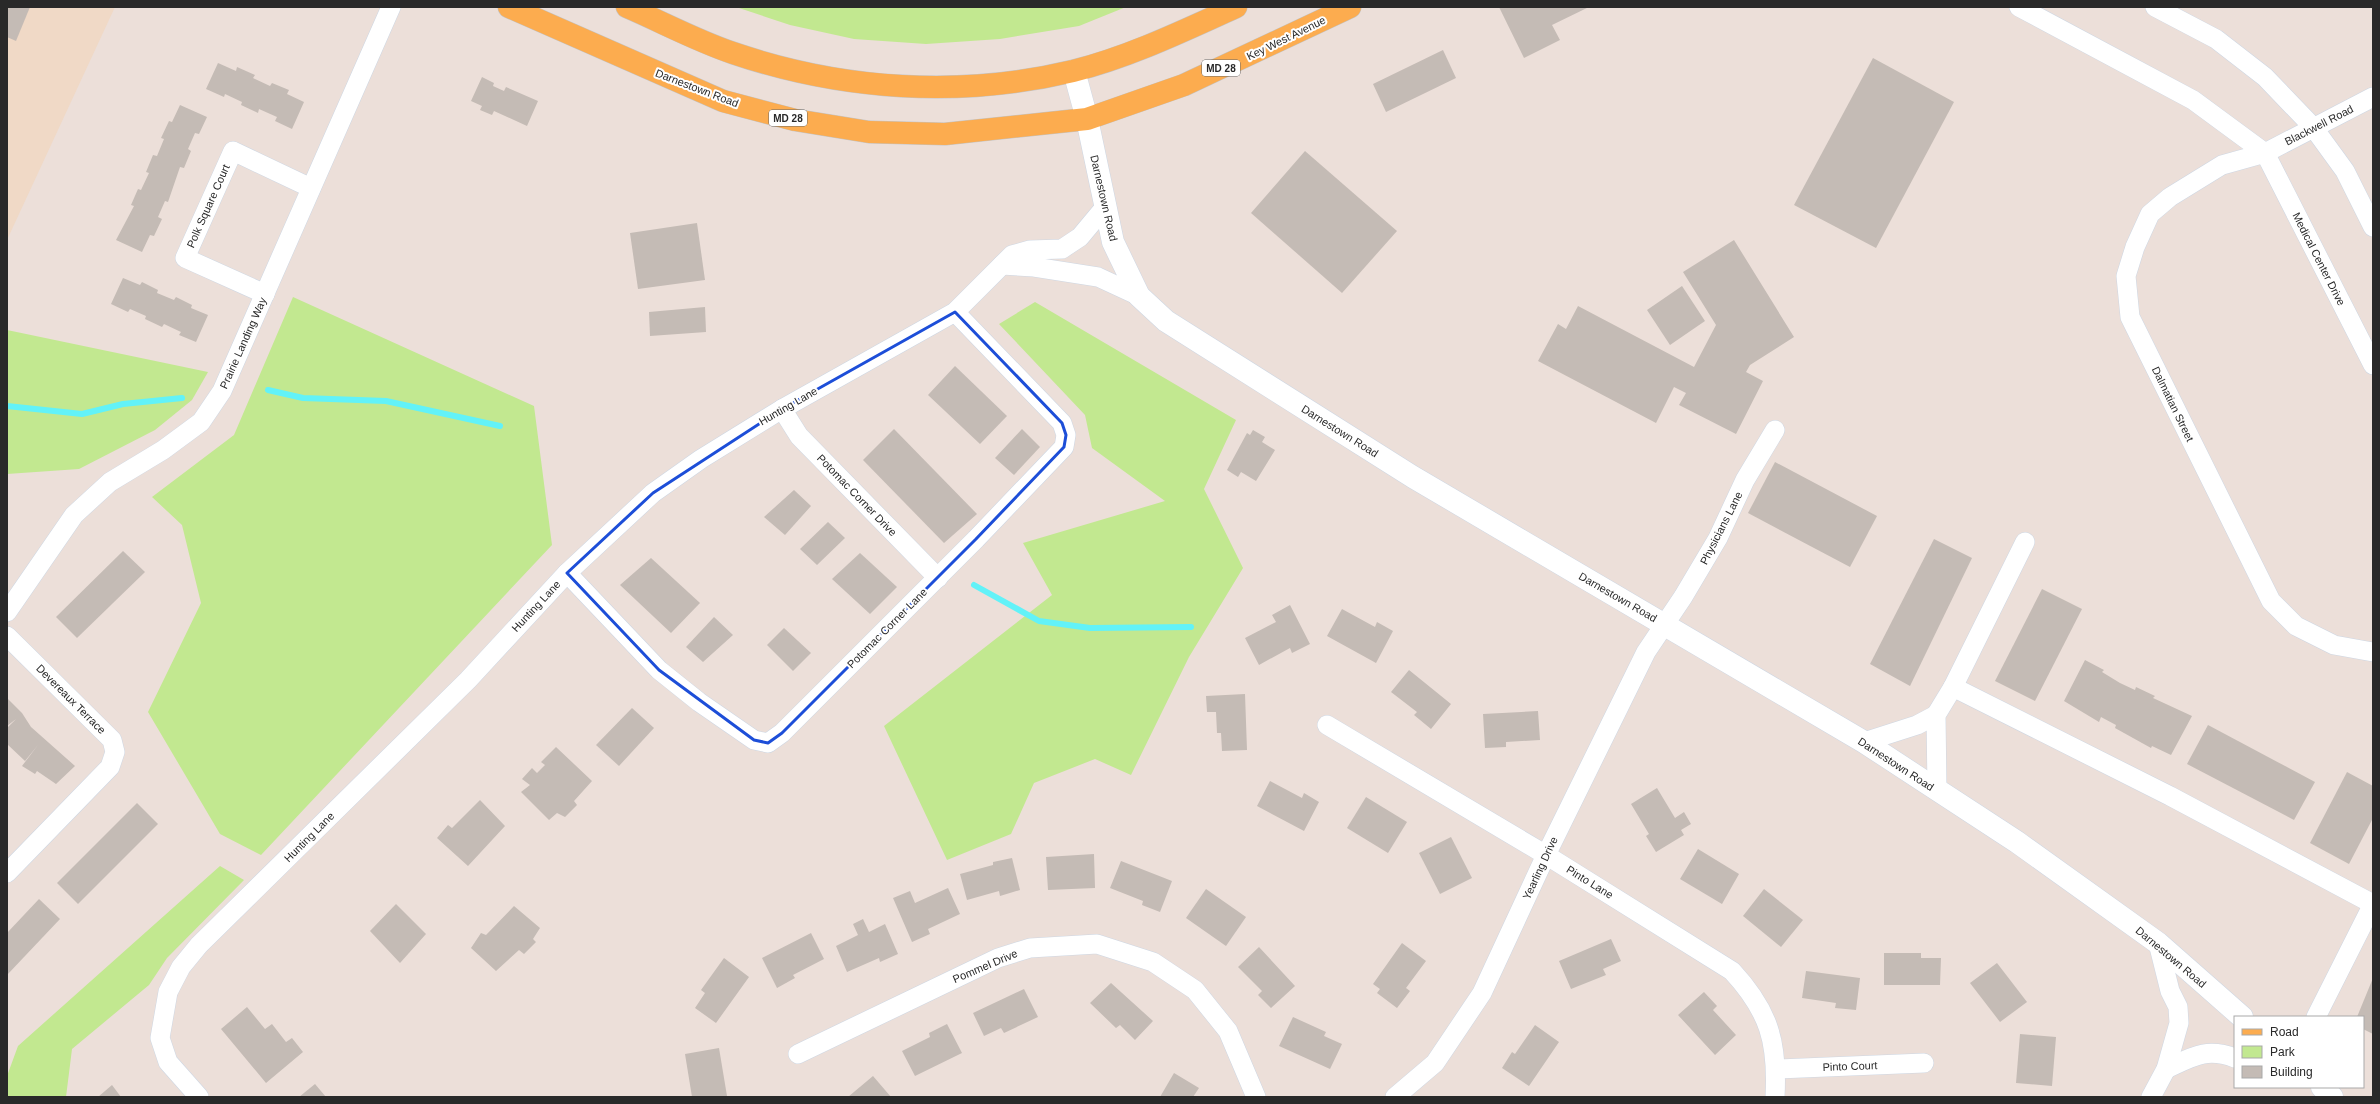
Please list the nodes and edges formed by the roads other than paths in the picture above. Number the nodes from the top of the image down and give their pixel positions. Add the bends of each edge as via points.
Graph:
1 (391, 7) edge
2 (509, 7) edge
3 (627, 7) edge
4 (1236, 7) edge
5 (1350, 7) edge
6 (2019, 7) edge
7 (2155, 7) edge
8 (1074, 71) junction
9 (2373, 97) edge
10 (1087, 118) junction
11 (2314, 127) junction
12 (2265, 153) junction
13 (311, 188) junction
14 (1105, 207) junction
15 (2373, 227) edge
16 (1002, 266) junction
17 (265, 294) junction
18 (1139, 296) junction
19 (954, 312) junction
20 (2373, 365) edge
21 (782, 409) junction
22 (1774, 430) dead end
23 (2026, 542) dead end
24 (567, 573) junction
25 (938, 578) junction
26 (7, 612) edge
27 (1664, 624) junction
28 (7, 636) edge
29 (2373, 652) edge
30 (1952, 687) junction
31 (1936, 715) junction
32 (1327, 725) dead end
33 (1864, 742) junction
34 (1937, 790) junction
35 (1546, 855) junction
36 (7, 873) edge
37 (2373, 904) edge
38 (2158, 944) junction
39 (2241, 1016) edge
40 (2317, 1016) edge
41 (798, 1054) dead end
42 (2234, 1058) edge
43 (1924, 1063) dead end
44 (1776, 1069) junction
45 (2166, 1069) junction
46 (2323, 1088) edge
47 (199, 1097) edge
48 (1256, 1097) edge
49 (1395, 1097) edge
50 (1775, 1097) edge
51 (2151, 1097) edge
52 (2332, 1097) edge

1 - 13 street, Prairie Landing Way
2 - 10 main road, Darnestown Road / MD 28 via 723,100 795,120 869,132 945,134
3 - 8 main road via 732,53 801,73 872,85 946,88 1015,83
4 - 8 main road via 1134,51
5 - 10 main road, Key West Avenue / MD 28 via 1184,85
6 - 12 street via 2193,100
7 - 11 street via 2216,39 2265,77
8 - 10 main road, Darnestown Road
9 - 11 street, Blackwell Road
10 - 14 main road, Darnestown Road
11 - 12 street, Blackwell Road
11 - 15 street via 2345,171
12 - 20 street, Medical Center Drive
12 - 29 street, Dalmatian Street via 2222,165 2170,197 2150,214 2135,247 2126,276 2130,317 2271,601 2296,626 2328,641
13 - 17 street, Prairie Landing Way
13 - 17 street, Polk Square Court via 233,151 184,258
14 - 16 street, Hunting Lane via 1080,237 1062,249 1030,250 1012,255
14 - 18 main road, Darnestown Road via 1114,242
16 - 18 street via 1034,267 1098,277
16 - 19 street, Hunting Lane
17 - 26 street, Prairie Landing Way via 222,391 201,422 163,450 110,482 74,514
18 - 27 main road, Darnestown Road via 1166,321 1406,472
19 - 21 street, Hunting Lane
19 - 25 street, Potomac Corner Lane via 1049,408 1062,423 1066,435 1064,447
21 - 24 street, Hunting Lane via 702,458 653,493
21 - 25 street, Potomac Corner Drive via 799,436
22 - 27 street, Physicians Lane via 1718,538
23 - 30 street
24 - 25 street, Potomac Corner Lane via 659,670 699,702 754,740 768,743 782,733
24 - 47 street, Hunting Lane via 468,680 199,945 180,967 168,992 160,1038 168,1062
27 - 33 main road, Darnestown Road
27 - 35 street, Yearling Drive via 1646,652
28 - 36 street, Devereaux Terrace via 112,740 115,752 110,767
30 - 31 street
30 - 37 street via 2170,796
31 - 33 street via 1917,725
31 - 34 street
32 - 35 street, Pinto Lane
33 - 34 main road, Darnestown Road
34 - 38 main road, Darnestown Road via 2016,842
35 - 44 street, Pinto Lane via 1732,971 1752,993 1766,1019
35 - 49 street, Yearling Drive via 1482,993 1435,1063
37 - 40 street
38 - 39 main road, Darnestown Road
38 - 45 street via 2170,991 2178,1007 2179,1023
41 - 48 street, Pommel Drive via 998,958 1030,948 1096,944 1153,962 1195,990 1228,1031
42 - 45 street via 2218,1052 2203,1054
43 - 44 street, Pinto Court
44 - 50 street, Pinto Lane
45 - 51 street
46 - 52 main road

